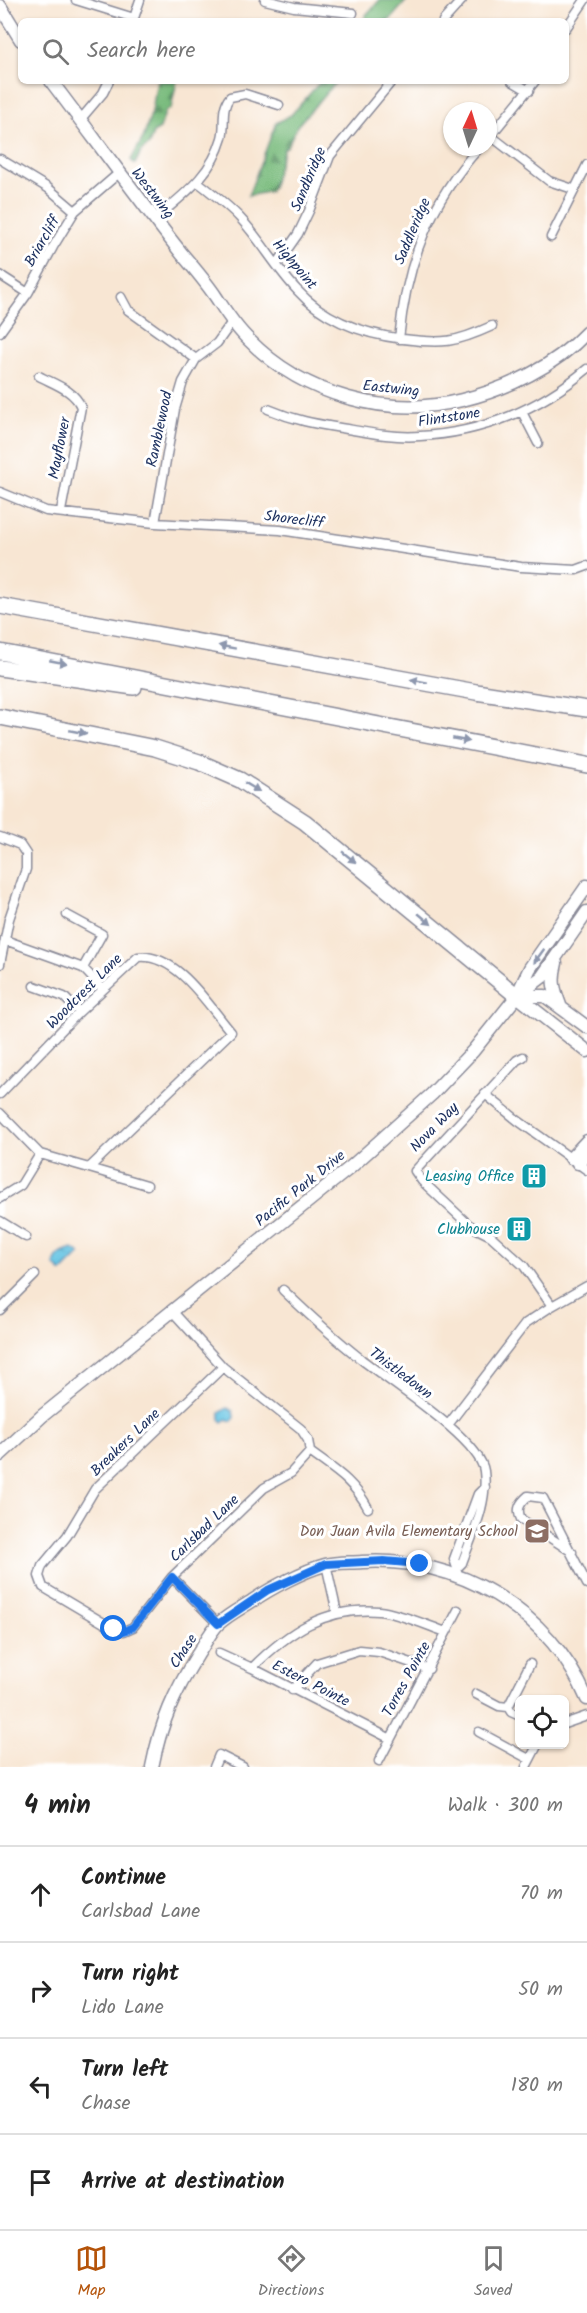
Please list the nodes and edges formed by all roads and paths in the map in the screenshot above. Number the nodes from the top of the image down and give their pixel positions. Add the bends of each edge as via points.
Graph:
1 (76, 0) edge
2 (140, 0) edge
3 (265, 0) edge
4 (462, 0) edge
5 (585, 0) edge
6 (0, 6) edge
7 (353, 13) dead end
8 (128, 18) edge
9 (135, 18) edge
10 (446, 18) edge
11 (569, 23) edge
12 (18, 35) edge
13 (53, 84) edge
14 (108, 84) edge
15 (390, 84) edge
16 (517, 84) edge
17 (533, 84) edge
18 (529, 91) junction
19 (279, 105) dead end
20 (81, 120) junction
21 (497, 128) edge
22 (497, 143) edge
23 (472, 156) edge
24 (0, 159) edge
25 (587, 165) edge
26 (119, 173) junction
27 (198, 182) junction
28 (573, 189) junction
29 (75, 211) junction
30 (155, 219) junction
31 (550, 237) dead end
32 (277, 264) junction
33 (0, 275) edge
34 (28, 293) junction
35 (121, 297) dead end
36 (232, 322) junction
37 (492, 326) dead end
38 (0, 332) edge
39 (587, 332) edge
40 (399, 339) junction
41 (196, 359) junction
42 (587, 369) edge
43 (39, 376) dead end
44 (268, 409) dead end
45 (522, 412) junction
46 (538, 443) dead end
47 (0, 492) edge
48 (62, 511) junction
49 (155, 523) junction
50 (587, 566) edge
51 (0, 606) edge
52 (0, 652) edge
53 (0, 668) edge
54 (476, 692) junction
55 (587, 709) edge
56 (587, 716) edge
57 (0, 717) edge
58 (362, 720) junction
59 (587, 765) edge
60 (0, 837) edge
61 (587, 886) edge
62 (587, 912) edge
63 (67, 915) dead end
64 (5, 940) junction
65 (558, 956) junction
66 (0, 964) edge
67 (83, 968) junction
68 (34, 986) dead end
69 (103, 989) junction
70 (517, 996) junction
71 (561, 1008) junction
72 (79, 1012) junction
73 (587, 1027) edge
74 (587, 1052) edge
75 (523, 1057) dead end
76 (0, 1094) edge
77 (486, 1094) junction
78 (0, 1113) edge
79 (587, 1141) edge
80 (40, 1154) junction
81 (581, 1162) edge
82 (89, 1168) junction
83 (147, 1185) dead end
84 (0, 1197) edge
85 (0, 1221) edge
86 (26, 1238) dead end
87 (34, 1275) dead end
88 (587, 1286) edge
89 (283, 1290) dead end
90 (552, 1306) junction
91 (0, 1310) edge
92 (173, 1312) junction
93 (223, 1367) junction
94 (448, 1425) junction
95 (310, 1452) junction
96 (0, 1455) edge
97 (368, 1508) dead end
98 (572, 1552) junction
99 (326, 1564) junction
100 (457, 1572) junction
101 (172, 1577) junction
102 (587, 1584) edge
103 (458, 1610) dead end
104 (336, 1612) junction
105 (218, 1624) junction
106 (124, 1631) joint
107 (446, 1632) junction
108 (219, 1653) dead end
109 (530, 1664) dead end
110 (252, 1668) junction
111 (429, 1669) junction
112 (292, 1690) junction
113 (476, 1694) dead end
114 (587, 1700) edge
115 (508, 1707) junction
116 (515, 1714) edge
117 (587, 1716) edge
118 (569, 1722) edge
119 (479, 1732) dead end
120 (389, 1738) junction
121 (536, 1749) edge
122 (378, 1761) dead end
123 (528, 1765) edge
124 (152, 1767) edge
125 (214, 1767) edge
126 (243, 1767) edge

1 - 8 street
2 - 9 street
3 - 7 street
4 - 10 street
5 - 11 street
6 - 12 street
13 - 20 street, Westwing
14 - 20 street
15 - 32 street, Sandbridge via 330,156 298,234
16 - 18 street
17 - 18 street
18 - 21 street
19 - 27 street via 245,94 230,98 218,152
20 - 26 street, Westwing
22 - 28 street via 549,181
23 - 40 street, Saddleridge via 442,196 420,241 408,276
24 - 29 street
25 - 28 street
26 - 29 street, Briarcliff
26 - 30 street, Westwing
27 - 30 street
27 - 32 street, Highpoint via 239,217
28 - 31 street
29 - 34 street, Briarcliff
30 - 36 street, Westwing
32 - 40 street, Highpoint via 296,290 320,312 369,334
33 - 34 street
34 - 38 street, Briarcliff
35 - 41 street via 128,310
36 - 39 street, Eastwing via 266,356 312,384 365,402 403,407 455,402 507,386 554,360
36 - 41 street, Ramblewood via 216,343
37 - 40 street, Highpoint via 454,341
41 - 49 street, Ramblewood via 183,382 175,409
42 - 45 street, Flintstone via 563,390
43 - 48 street, Mayflower via 70,393 81,407
44 - 45 street, Flintstone via 293,420 319,425 419,436 474,428
45 - 46 street
47 - 48 street, Shorecliff via 46,511
48 - 49 street, Shorecliff
49 - 50 street, Shorecliff via 280,530 521,567 576,570
54 -> 51 highway
52 -> 58 highway
53 - 58 highway
54 - 55 highway
54 - 56 highway
57 -> 70 highway via 155,748 240,780 305,822
58 -> 59 highway
60 - 64 street via 20,845 26,854 26,869 13,902
61 -> 70 street via 530,968
62 - 65 street, Pacific Park Drive
63 - 67 street via 102,934
64 - 66 street
64 - 67 street
65 - 70 street, Pacific Park Drive via 542,977
65 - 71 street via 552,977
67 - 69 street
68 - 72 street via 64,997
69 - 72 street, Woodcrest Lane
69 - 82 street, Woodcrest Lane via 138,957 164,960 177,968 231,1032
70 - 71 street via 545,996
70 - 74 street
70 - 92 street, Pacific Park Drive via 432,1094 352,1166
71 - 73 street
72 - 76 street, Woodcrest Lane
75 - 77 street, Nova Way
77 - 81 street via 517,1120
77 - 90 street, Nova Way via 415,1171 469,1225 491,1236 524,1266
78 - 80 street
79 - 81 street
80 - 82 street
80 - 84 street via 21,1185
82 - 83 street
85 - 86 street
87 - 91 street
88 - 90 street
89 - 94 street, Thistledown via 361,1359
90 - 94 street via 526,1323
92 - 93 street
92 - 96 street, Pacific Park Drive via 42,1416
93 - 95 street via 301,1429
93 - 106 street, Breakers Lane via 95,1489 67,1536 42,1566 39,1576 43,1587 114,1629
94 - 100 street, Thistledown via 482,1464 486,1495
95 - 97 street via 349,1480
95 - 101 street, Carlsbad Lane via 291,1473 264,1488
98 - 98 street via 543,1498 528,1496 521,1502 521,1519
98 - 102 street
99 - 100 street, Chase via 384,1561
99 - 104 street
99 - 105 street, Chase via 268,1590
100 - 114 street, Chase via 501,1597 549,1638
101 - 105 street
101 - 106 street, Carlsbad Lane via 133,1627
103 - 107 street, Torres Pointe
104 - 107 street via 381,1611
104 - 110 street via 286,1638
105 - 124 street, Chase via 178,1686
107 - 111 street, Torres Pointe
108 - 110 street, Estero Pointe
109 - 115 street
110 - 112 street, Estero Pointe
111 - 112 street via 379,1652 359,1650 317,1663
111 - 120 street, Torres Pointe
112 - 120 street, Estero Pointe
113 - 115 street
115 - 116 street
117 - 118 street
119 - 123 street
120 - 122 street, Torres Pointe
121 - 123 street
125 - 126 street via 219,1755

